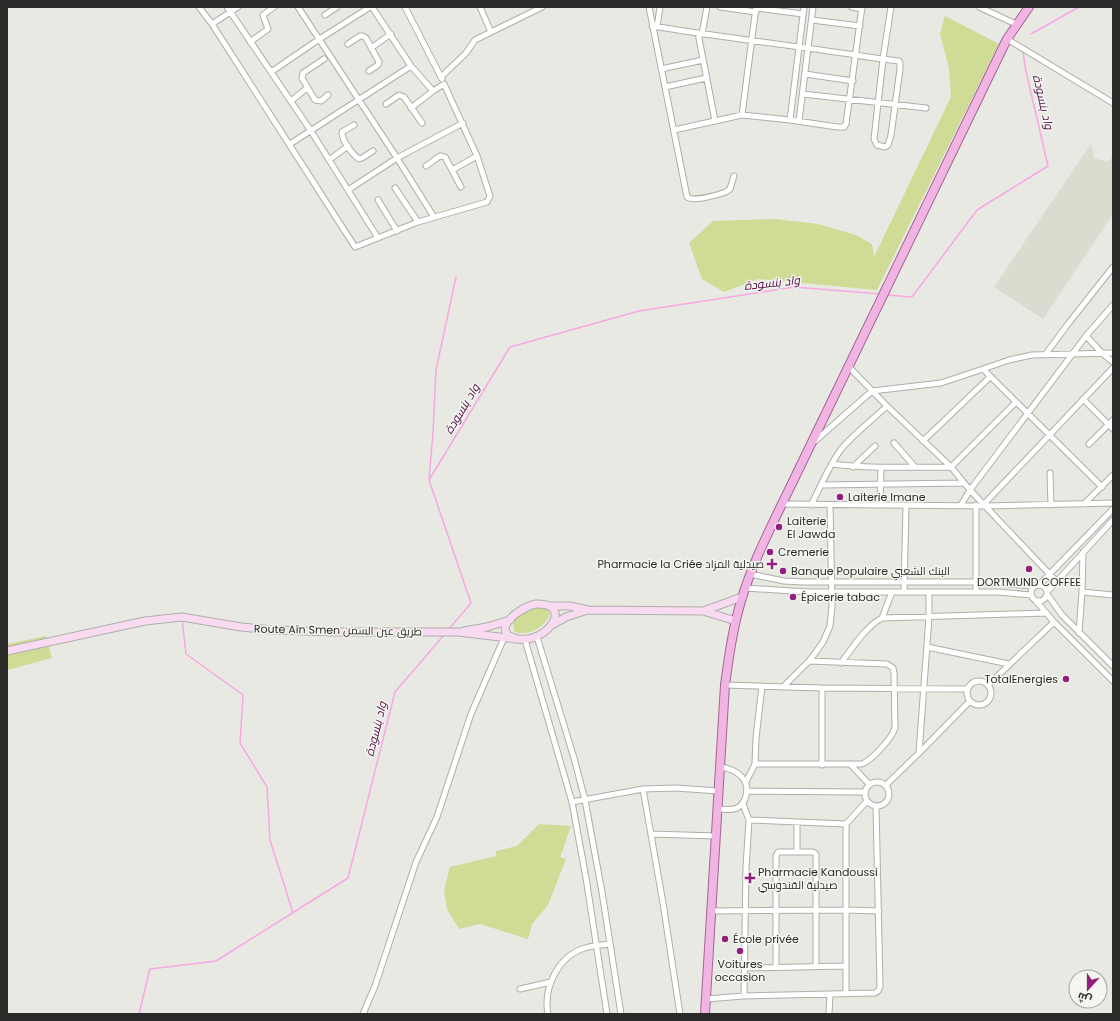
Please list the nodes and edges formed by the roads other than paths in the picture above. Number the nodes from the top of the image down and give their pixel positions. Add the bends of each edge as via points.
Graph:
1 (199, 7) edge
2 (238, 7) edge
3 (274, 7) edge
4 (298, 7) edge
5 (337, 7) edge
6 (371, 7) edge
7 (405, 7) edge
8 (480, 7) edge
9 (542, 7) edge
10 (649, 7) edge
11 (660, 7) edge
12 (707, 7) edge
13 (720, 7) edge
14 (804, 7) edge
15 (813, 7) edge
16 (852, 7) edge
17 (891, 7) edge
18 (979, 7) edge
19 (1029, 7) edge
20 (862, 8) edge
21 (229, 9) edge
22 (756, 9) edge
23 (803, 14) junction
24 (326, 15) dead end
25 (812, 20) junction
26 (212, 24) junction
27 (1016, 24) junction
28 (860, 26) junction
29 (655, 27) junction
30 (491, 32) junction
31 (391, 34) junction
32 (700, 34) junction
33 (1006, 39) junction
34 (318, 40) junction
35 (751, 41) junction
36 (250, 42) junction
37 (348, 44) dead end
38 (799, 47) junction
39 (371, 48) junction
40 (808, 48) junction
41 (856, 56) junction
42 (324, 59) dead end
43 (883, 59) junction
44 (703, 60) junction
45 (411, 66) junction
46 (661, 69) junction
47 (369, 71) dead end
48 (271, 72) junction
49 (805, 74) junction
50 (441, 77) junction
51 (706, 78) junction
52 (853, 81) junction
53 (444, 84) junction
54 (665, 87) junction
55 (307, 88) junction
56 (433, 91) junction
57 (803, 94) junction
58 (328, 96) dead end
59 (358, 99) junction
60 (850, 99) junction
61 (291, 101) junction
62 (878, 102) junction
63 (1113, 103) edge
64 (386, 104) dead end
65 (895, 104) junction
66 (412, 108) junction
67 (926, 108) dead end
68 (742, 115) junction
69 (790, 120) junction
70 (799, 121) junction
71 (714, 122) junction
72 (422, 123) dead end
73 (463, 123) junction
74 (354, 125) dead end
75 (674, 130) junction
76 (311, 131) junction
77 (290, 144) junction
78 (348, 146) junction
79 (373, 150) dead end
80 (477, 156) junction
81 (397, 158) junction
82 (329, 160) junction
83 (426, 166) dead end
84 (452, 170) junction
85 (734, 176) dead end
86 (461, 187) dead end
87 (395, 188) dead end
88 (348, 190) junction
89 (378, 200) dead end
90 (434, 217) junction
91 (418, 222) junction
92 (397, 231) junction
93 (378, 238) junction
94 (1113, 267) edge
95 (1112, 310) edge
96 (1086, 336) junction
97 (1113, 353) edge
98 (1103, 354) junction
99 (1046, 355) junction
100 (1072, 355) junction
101 (1113, 362) edge
102 (848, 366) junction
103 (1113, 368) edge
104 (984, 369) junction
105 (990, 377) junction
106 (872, 391) junction
107 (1083, 399) junction
108 (1016, 402) junction
109 (887, 406) junction
110 (1029, 413) junction
111 (1113, 420) edge
112 (1109, 424) junction
113 (1113, 429) edge
114 (1050, 434) junction
115 (923, 441) junction
116 (894, 443) dead end
117 (810, 444) junction
118 (1089, 444) dead end
119 (875, 446) dead end
120 (832, 464) junction
121 (852, 467) junction
122 (916, 467) junction
123 (951, 467) junction
124 (881, 468) junction
125 (1050, 473) dead end
126 (1113, 475) edge
127 (964, 483) junction
128 (821, 485) junction
129 (881, 485) junction
130 (1102, 487) junction
131 (970, 490) junction
132 (1113, 503) edge
133 (782, 504) junction
134 (880, 504) junction
135 (1051, 504) junction
136 (1084, 504) junction
137 (811, 505) junction
138 (830, 505) junction
139 (961, 505) junction
140 (976, 505) junction
141 (985, 505) junction
142 (906, 506) junction
143 (1113, 509) edge
144 (1113, 520) edge
145 (1083, 552) junction
146 (750, 574) junction
147 (1050, 574) junction
148 (1056, 581) junction
149 (831, 582) junction
150 (904, 582) junction
151 (976, 582) junction
152 (1037, 585) junction
153 (745, 588) junction
154 (831, 591) junction
155 (892, 592) junction
156 (904, 592) junction
157 (929, 592) junction
158 (976, 592) junction
159 (1082, 592) junction
160 (1047, 593) junction
161 (1031, 595) junction
162 (1113, 595) edge
163 (742, 597) junction
164 (1036, 601) junction
165 (550, 606) junction
166 (588, 610) junction
167 (703, 611) junction
168 (1045, 613) junction
169 (929, 617) junction
170 (882, 618) junction
171 (510, 620) junction
172 (736, 621) junction
173 (1054, 622) junction
174 (552, 625) junction
175 (458, 632) junction
176 (1079, 633) junction
177 (537, 637) junction
178 (504, 638) junction
179 (516, 639) junction
180 (525, 640) junction
181 (927, 647) junction
182 (7, 651) edge
183 (809, 661) junction
184 (841, 663) junction
185 (1008, 664) junction
186 (1113, 666) edge
187 (1113, 681) edge
188 (725, 685) junction
189 (988, 685) junction
190 (762, 686) junction
191 (783, 687) junction
192 (822, 688) junction
193 (893, 689) junction
194 (924, 689) junction
195 (968, 689) junction
196 (970, 701) junction
197 (919, 754) junction
198 (755, 764) junction
199 (850, 764) junction
200 (822, 765) junction
201 (720, 767) junction
202 (746, 782) junction
203 (869, 784) junction
204 (886, 785) junction
205 (643, 789) junction
206 (719, 791) junction
207 (747, 791) junction
208 (865, 792) junction
209 (585, 800) junction
210 (867, 801) junction
211 (572, 802) junction
212 (743, 804) junction
213 (876, 806) junction
214 (717, 809) junction
215 (749, 820) junction
216 (797, 822) junction
217 (846, 824) junction
218 (651, 834) junction
219 (716, 836) junction
220 (797, 852) junction
221 (816, 910) junction
222 (846, 910) junction
223 (711, 911) junction
224 (746, 911) junction
225 (776, 911) junction
226 (879, 911) junction
227 (610, 944) junction
228 (597, 946) junction
229 (816, 966) junction
230 (846, 966) junction
231 (776, 967) junction
232 (745, 968) junction
233 (551, 982) junction
234 (520, 989) dead end
235 (830, 994) junction
236 (846, 994) junction
237 (744, 996) junction
238 (706, 999) junction
239 (357, 1014) edge
240 (363, 1014) edge
241 (548, 1014) edge
242 (607, 1014) edge
243 (621, 1014) edge
244 (680, 1014) edge
245 (705, 1014) edge
246 (829, 1014) edge

1 - 26 street
2 - 21 street
3 - 36 street via 263,15 268,29
4 - 34 street
5 - 24 street
6 - 31 street
6 - 34 street
7 - 50 street
8 - 30 street
9 - 30 street
10 - 29 street
11 - 29 street
12 - 32 street
13 - 22 street
14 - 23 street
15 - 25 street
16 - 20 street
17 - 43 street
18 - 27 street
19 - 27 main road
20 - 28 street
21 - 26 street
21 - 36 street
22 - 23 street
22 - 35 street
23 - 38 street
25 - 28 street
25 - 40 street
26 - 77 street
27 - 33 main road
28 - 41 street
29 - 32 street
29 - 46 street
30 - 50 street via 475,40 466,53
31 - 39 street
31 - 45 street
32 - 35 street
32 - 44 street
33 - 63 street
33 - 102 main road
34 - 48 street
34 - 59 street
35 - 38 street
35 - 68 street
36 - 48 street
37 - 39 street via 363,36
38 - 40 street
38 - 69 street
39 - 47 street via 379,62
40 - 41 street
40 - 49 street
41 - 43 street
41 - 52 street
42 - 55 street via 303,73 302,78
43 - 62 street
43 - 65 street via 900,63
44 - 46 street
44 - 51 street
45 - 56 street
45 - 59 street
46 - 54 street
48 - 61 street
49 - 52 street
49 - 57 street
50 - 53 street
51 - 54 street
51 - 71 street
52 - 60 street
53 - 56 street
53 - 73 street
54 - 75 street
55 - 58 street via 317,101
55 - 61 street
56 - 66 street
57 - 60 street
57 - 70 street
59 - 76 street
59 - 81 street
60 - 62 street
60 - 70 street via 843,128
61 - 76 street
62 - 65 street
62 - 65 street via 874,139 876,145 882,146 887,146 889,142
64 - 66 street via 402,95
65 - 67 street
66 - 72 street
68 - 69 street
68 - 71 street
69 - 70 street
71 - 75 street
73 - 80 street
73 - 81 street
74 - 78 street via 342,132
75 - 85 street via 687,198 696,199 726,192 731,187
76 - 77 street
76 - 82 street
77 - 93 street via 355,247
78 - 79 street via 359,159
78 - 82 street
80 - 84 street
80 - 90 street via 490,191 488,201
81 - 88 street
81 - 90 street
82 - 88 street
83 - 84 street via 443,156
84 - 86 street
87 - 91 street
88 - 93 street
89 - 92 street
90 - 91 street
91 - 92 street
92 - 93 street
94 - 99 street
95 - 96 street
96 - 98 street
96 - 100 street
97 - 98 street
98 - 100 street
98 - 101 street
99 - 100 street
99 - 104 street via 1032,355
100 - 110 street
102 - 106 street
102 - 117 main road
103 - 107 street
104 - 105 street
104 - 106 street via 941,383
105 - 108 street
105 - 115 street
106 - 109 street
106 - 117 street
107 - 112 street
107 - 114 street
108 - 110 street
108 - 123 street
109 - 115 street
109 - 120 street via 850,440
110 - 114 street
110 - 131 street
111 - 112 street
112 - 113 street
112 - 118 street
114 - 130 street
114 - 141 street
115 - 123 street
116 - 122 street
117 - 133 main road
119 - 121 street
120 - 121 street
120 - 128 street
121 - 124 street
122 - 123 street
122 - 124 street
123 - 127 street
124 - 129 street
125 - 135 street
126 - 130 street
127 - 129 street
127 - 131 street
128 - 129 street
128 - 137 street
129 - 134 street
130 - 136 street
131 - 139 street
131 - 141 street
132 - 136 street
133 - 137 street
133 - 146 main road
134 - 138 street
134 - 142 street
135 - 136 street
135 - 141 street
137 - 138 street
138 - 149 street
139 - 140 street
139 - 142 street
140 - 141 street
140 - 151 street
141 - 147 street
142 - 150 street
143 - 147 street
144 - 145 street
145 - 148 street
145 - 159 street
146 - 149 street via 784,581
146 - 153 main road
147 - 148 street
147 - 152 street
148 - 160 street
149 - 150 street
149 - 154 street
150 - 151 street
150 - 156 street
151 - 152 street
151 - 158 street
152 - 160 street via 1044,587
152 - 161 street via 1032,589
153 - 154 street
153 - 163 main road
154 - 155 street
154 - 183 street via 830,626 823,642
155 - 156 street
155 - 170 street
156 - 157 street
157 - 158 street
157 - 169 street
158 - 161 street
159 - 162 street
159 - 176 street
160 - 164 street via 1044,599
160 - 176 street via 1062,615
161 - 164 street
163 - 167 street
163 - 172 main road
164 - 168 street
165 - 166 street via 565,605
165 - 171 street via 528,606
165 - 174 street via 555,614
166 - 167 street
166 - 174 street
167 - 172 street
168 - 169 street
168 - 173 street
169 - 170 street
169 - 181 street
170 - 184 street via 868,629
171 - 175 street, Route Aïn Smen طريق عين السمن
171 - 179 street via 506,632
172 - 188 main road
173 - 185 street
173 - 187 street
174 - 177 street
175 - 178 street, Route Aïn Smen طريق عين السمن
175 - 182 street, Route Aïn Smen طريق عين السمن via 274,630 189,617 172,617
176 - 186 street
177 - 180 street
177 - 209 street
178 - 179 street, Route Aïn Smen طريق عين السمن
178 - 240 street via 471,714 437,817 416,862 377,981
179 - 180 street
180 - 211 street
181 - 185 street
181 - 194 street
183 - 184 street
183 - 191 street
184 - 193 street via 889,665 894,670
185 - 189 street
188 - 190 street
188 - 201 main road
189 - 195 street via 977,681
189 - 196 street via 991,694 988,702 978,705
190 - 191 street
190 - 198 street
191 - 192 street
192 - 193 street
192 - 200 street
193 - 194 street
193 - 199 street via 895,728 892,735 865,763
194 - 195 street
194 - 197 street
195 - 196 street
196 - 197 street
197 - 204 street
198 - 200 street
198 - 202 street
199 - 200 street
199 - 203 street
201 - 202 street via 742,776
201 - 206 main road
202 - 207 street
203 - 204 street via 878,782
203 - 208 street
204 - 213 street via 889,792 888,800
205 - 206 street
205 - 209 street
205 - 218 street
206 - 214 main road
207 - 208 street
207 - 212 street
208 - 210 street
209 - 211 street
209 - 227 street
210 - 213 street
210 - 217 street
211 - 228 street
212 - 214 street via 732,809
212 - 215 street
213 - 226 street
214 - 219 main road
215 - 216 street
215 - 224 street
216 - 217 street
216 - 220 street
217 - 222 street
218 - 219 street
218 - 244 street
219 - 223 main road
220 - 221 street via 816,854
220 - 225 street via 778,852 776,855
221 - 222 street
221 - 225 street
221 - 229 street
222 - 226 street
222 - 230 street
223 - 224 street
223 - 238 main road
224 - 225 street
224 - 232 street
225 - 231 street
226 - 236 street via 879,989 875,993
227 - 228 street
227 - 243 street
228 - 233 street via 584,948 570,956 558,968
228 - 242 street
229 - 230 street
229 - 231 street
230 - 236 street
231 - 232 street
232 - 237 street
233 - 234 street
233 - 241 street via 547,999
235 - 236 street
235 - 237 street
235 - 246 street
237 - 238 street
238 - 245 main road
239 - 240 street

